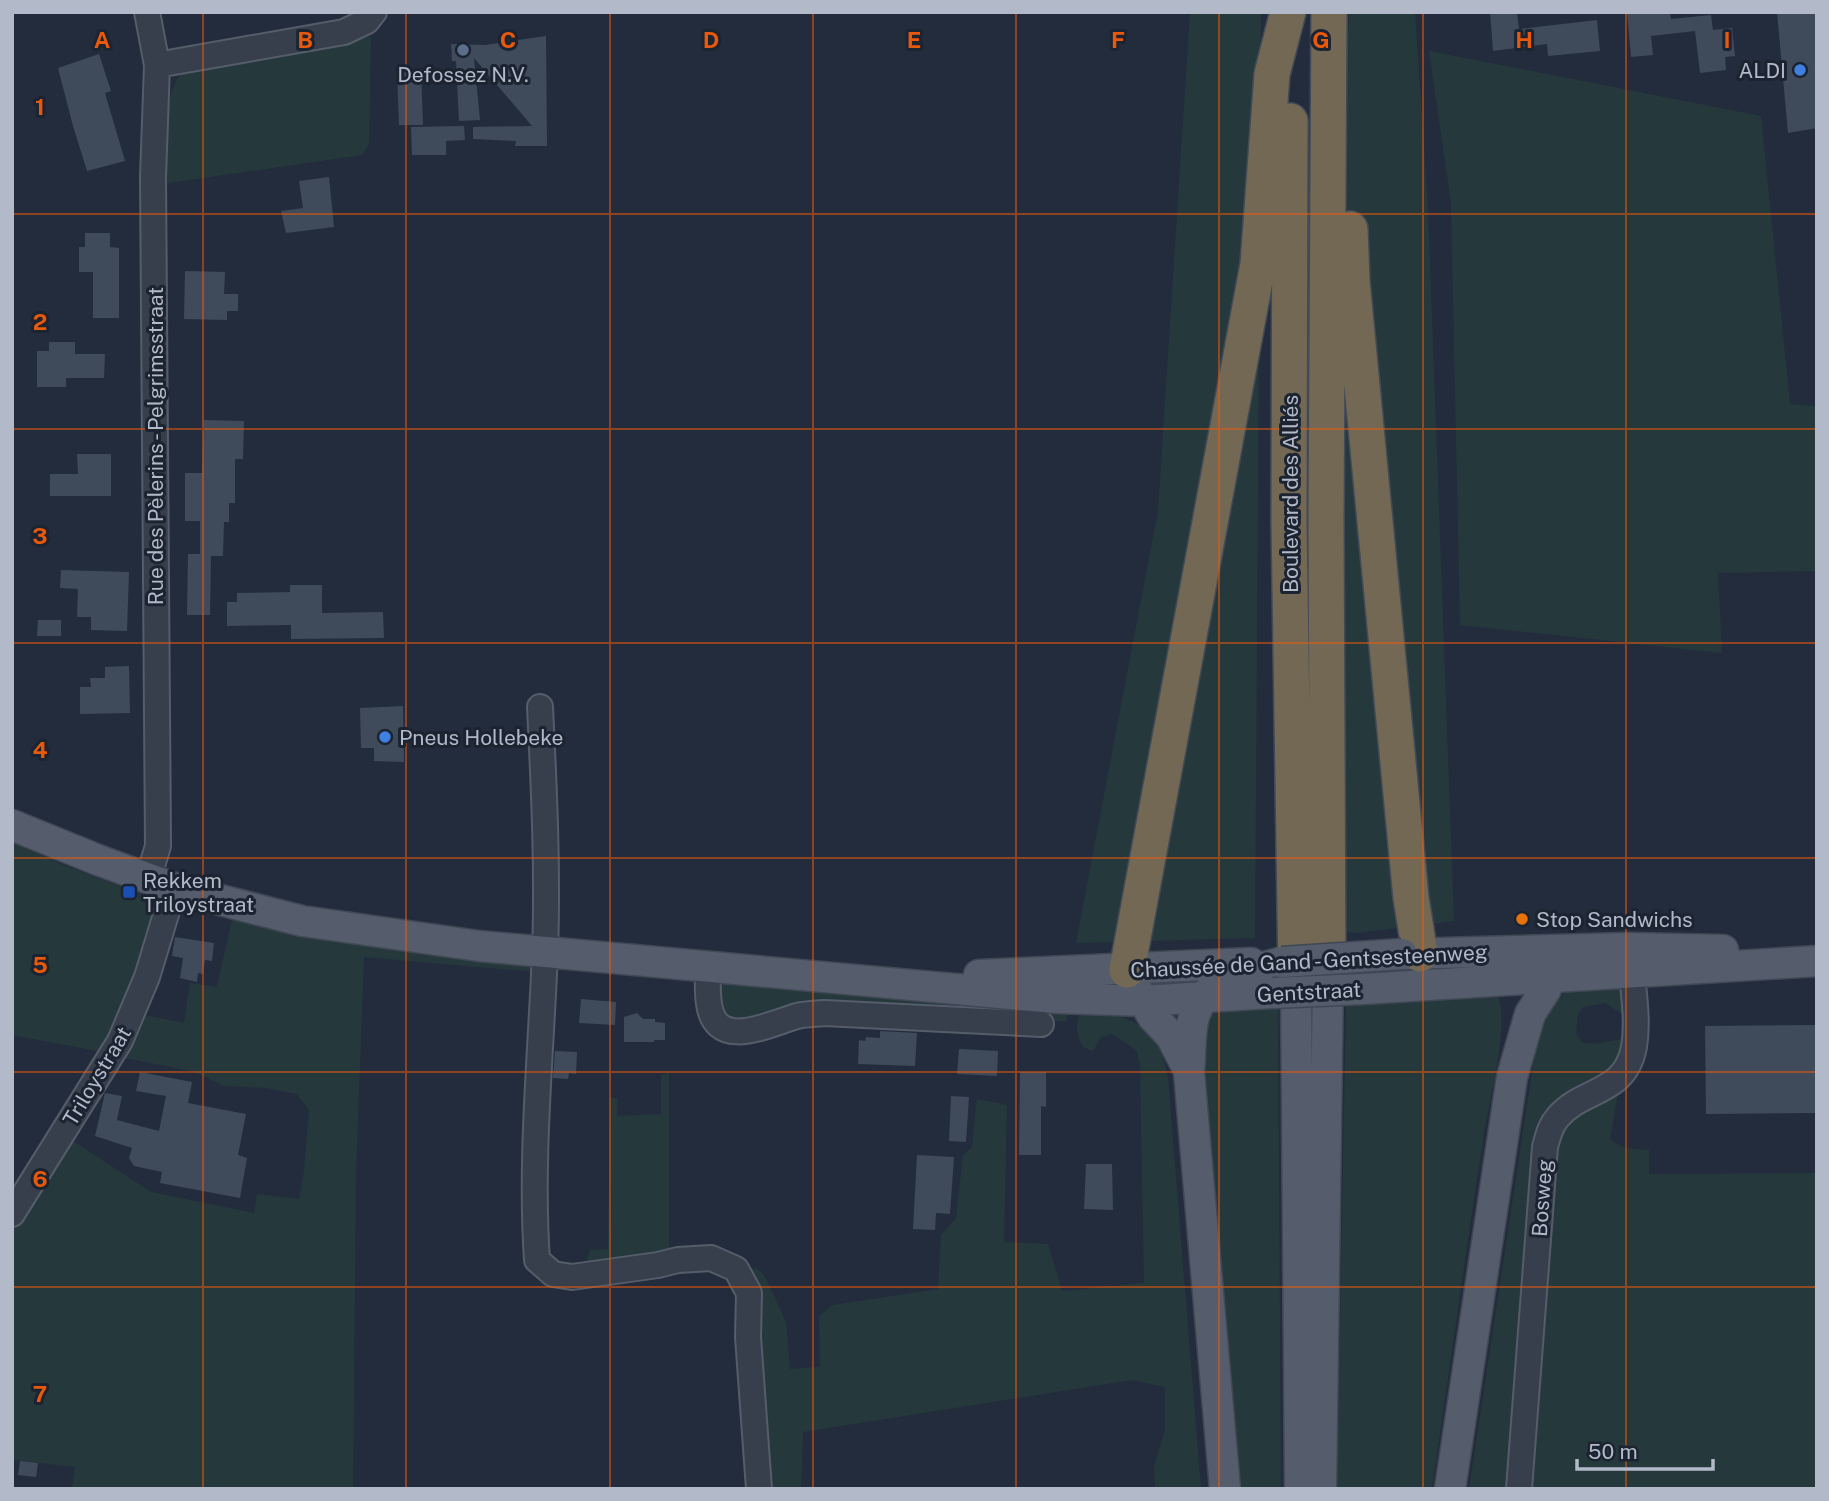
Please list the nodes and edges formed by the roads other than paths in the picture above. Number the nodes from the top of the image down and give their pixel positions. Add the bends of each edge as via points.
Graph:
1 (148, 12) edge
2 (374, 12) edge
3 (1289, 12) edge
4 (1329, 23) edge
5 (157, 65) junction
6 (540, 707) dead end
7 (12, 825) edge
8 (161, 883) junction
9 (545, 952) junction
10 (1472, 954) junction
11 (1630, 960) junction
12 (1806, 961) edge
13 (708, 966) junction
14 (1406, 966) junction
15 (1127, 970) junction
16 (1302, 971) junction
17 (821, 976) junction
18 (1506, 979) junction
19 (1545, 979) junction
20 (1219, 984) junction
21 (1142, 1001) junction
22 (1041, 1024) dead end
23 (1189, 1072) junction
24 (1512, 1077) junction
25 (12, 1214) edge
26 (759, 1489) edge
27 (1224, 1489) edge
28 (1300, 1489) edge
29 (1321, 1489) edge
30 (1450, 1489) edge
31 (1518, 1489) edge

1 - 5 street, Rue des Pèlerins - Pelgrimsstraat
2 - 5 street via 367,21 344,32
3 - 15 highway via 1272,74 1258,264
3 - 16 highway, Boulevard des Alliés via 1289,522
4 - 14 highway via 1346,142 1353,294 1409,884
4 - 16 highway, Boulevard des Alliés via 1326,519
5 - 8 street, Rue des Pèlerins - Pelgrimsstraat via 153,211
6 - 9 street via 546,829
7 - 8 main road
8 - 9 main road via 302,921
8 - 25 street, Triloystraat via 147,977 120,1041
9 - 13 main road
9 - 26 street via 537,1260 553,1274 572,1277 711,1258 736,1269 749,1293
10 - 11 main road, Chaussée de Gand - Gentsesteenweg
10 - 14 main road, Chaussée de Gand - Gentsesteenweg
10 - 18 main road via 1492,964
11 - 12 main road, Chaussée de Gand - Gentsesteenweg via 1752,951
11 - 19 main road, Gentstraat
11 - 31 street, Bosweg via 1636,1023 1625,1070 1607,1088 1575,1102 1558,1116 1545,1147
13 - 17 main road
13 - 22 street via 713,1019 731,1032 824,1013
14 - 16 main road, Chaussée de Gand - Gentsesteenweg, bridge
14 - 18 main road, Gentstraat
14 - 20 main road, Gentstraat, bridge via 1363,989
15 - 17 main road, Chaussée de Gand - Gentsesteenweg
15 - 20 main road, Chaussée de Gand - Gentsesteenweg
15 - 21 main road
16 - 20 main road, Chaussée de Gand - Gentsesteenweg
16 - 28 main road
16 - 29 main road
17 - 21 main road, Gentstraat via 1056,998
18 - 19 main road, Gentstraat
18 - 24 main road via 1513,1006
19 - 24 main road via 1546,989 1530,1014
20 - 21 main road, Gentstraat
20 - 23 main road via 1194,1016
21 - 23 main road via 1171,1036
23 - 27 main road
24 - 30 main road

